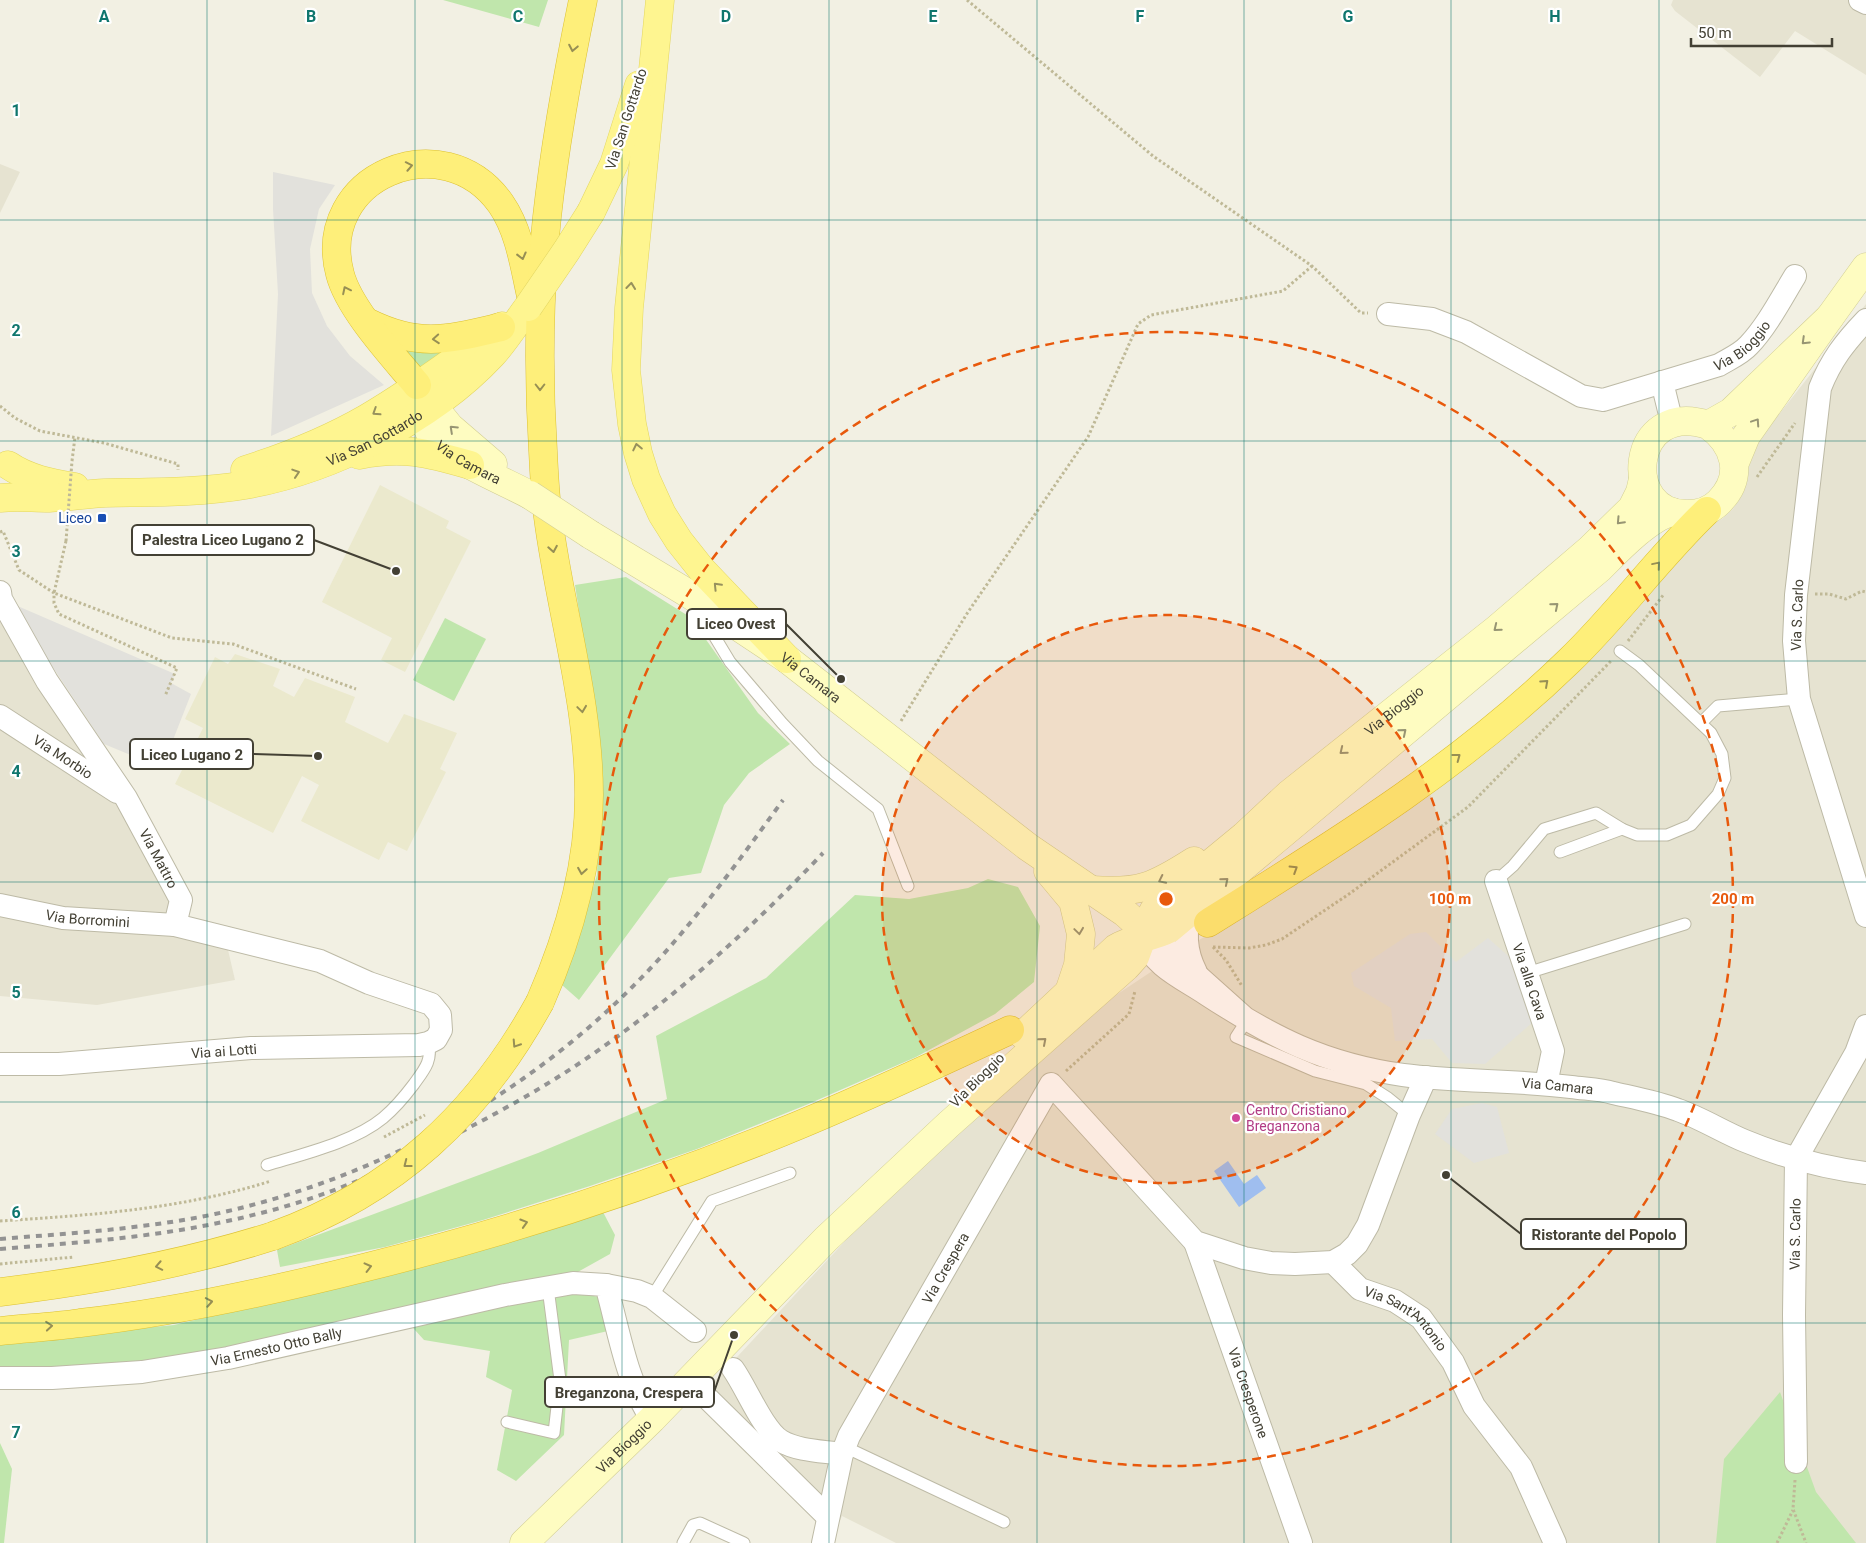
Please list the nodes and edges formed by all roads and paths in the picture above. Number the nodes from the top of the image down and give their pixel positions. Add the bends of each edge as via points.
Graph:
1 (583, 0) edge
2 (659, 0) edge
3 (967, 0) edge
4 (1860, 0) edge
5 (1866, 3) edge
6 (1312, 266) junction
7 (1866, 267) edge
8 (1795, 276) dead end
9 (528, 307) junction
10 (1388, 314) joint
11 (1830, 317) junction
12 (1866, 320) edge
13 (366, 322) junction
14 (501, 326) junction
15 (540, 338) junction
16 (1662, 382) junction
17 (424, 402) junction
18 (0, 406) edge
19 (1672, 423) junction
20 (1708, 425) junction
21 (75, 437) junction
22 (4, 459) edge
23 (323, 464) junction
24 (470, 465) junction
25 (1734, 465) junction
26 (1643, 480) junction
27 (179, 491) junction
28 (104, 493) junction
29 (530, 495) junction
30 (0, 497) edge
31 (1707, 511) junction
32 (1672, 512) junction
33 (0, 532) edge
34 (1866, 592) edge
35 (54, 593) junction
36 (689, 594) junction
37 (1796, 595) junction
38 (0, 597) edge
39 (1620, 652) dead end
40 (787, 659) junction
41 (356, 689) dead end
42 (165, 696) dead end
43 (1799, 699) junction
44 (0, 716) edge
45 (1701, 723) junction
46 (898, 726) dead end
47 (1289, 794) junction
48 (126, 798) junction
49 (1622, 829) junction
50 (1028, 847) junction
51 (1560, 852) dead end
52 (1496, 881) joint
53 (908, 886) dead end
54 (1092, 890) junction
55 (0, 905) edge
56 (1866, 916) edge
57 (1685, 924) dead end
58 (175, 925) junction
59 (1204, 926) junction
60 (1143, 938) junction
61 (1527, 974) junction
62 (1197, 975) junction
63 (1070, 990) junction
64 (1244, 990) dead end
65 (1135, 991) dead end
66 (1246, 1020) junction
67 (1866, 1026) edge
68 (1010, 1030) dead end
69 (435, 1036) junction
70 (1861, 1052) edge
71 (0, 1064) edge
72 (1426, 1077) junction
73 (1051, 1084) junction
74 (1546, 1084) junction
75 (432, 1111) dead end
76 (1409, 1115) junction
77 (380, 1140) dead end
78 (1796, 1158) junction
79 (267, 1165) dead end
80 (790, 1172) dead end
81 (1866, 1173) edge
82 (280, 1178) dead end
83 (0, 1221) edge
84 (826, 1240) junction
85 (1195, 1242) junction
86 (82, 1256) dead end
87 (1333, 1262) junction
88 (0, 1264) edge
89 (606, 1285) junction
90 (548, 1288) junction
91 (0, 1292) edge
92 (652, 1297) junction
93 (0, 1331) edge
94 (695, 1331) dead end
95 (733, 1369) dead end
96 (0, 1378) edge
97 (690, 1382) junction
98 (652, 1419) junction
99 (506, 1422) dead end
100 (844, 1450) junction
101 (1796, 1462) joint
102 (1793, 1509) junction
103 (828, 1516) junction
104 (1004, 1522) dead end
105 (524, 1543) edge
106 (683, 1543) edge
107 (744, 1543) edge
108 (823, 1543) edge
109 (1301, 1543) edge
110 (1555, 1543) edge
111 (1777, 1543) edge
112 (1806, 1543) edge

1 -> 15 highway via 560,121 547,218
2 - 9 main road, Via San Gottardo, bridge via 614,164 591,212
40 -> 2 main road via 702,570 679,541 646,479 632,424 626,370 629,308
3 - 6 path via 1153,156
4 - 5 street
6 - 10 path via 1361,313
6 - 46 path via 1283,291 1151,314 1138,324 1088,437 968,612
7 - 11 main road
8 - 16 street, Via Bioggio via 1748,346 1719,365
9 - 14 main road, Via San Gottardo
9 - 17 main road, Via San Gottardo via 492,354 472,374
10 - 16 street, Via Bioggio via 1432,319 1466,332 1580,396 1603,400
11 -> 20 main road via 1731,412
25 -> 11 main road via 1746,436
12 - 37 street, Via S. Carlo via 1827,368 1820,388
14 -> 13 highway via 444,339 424,340 401,336
13 -> 15 highway via 350,298 340,273 337,246 342,220 362,189 382,174 408,165 435,163 471,176 501,204 516,233
13 - 17 highway
14 - 17 main road, Via San Gottardo
15 -> 91 highway, bridge via 548,518 577,675 589,794 585,848 574,913 554,971 523,1033 497,1071 457,1119 419,1154 364,1194 319,1218 273,1236 182,1262
16 - 19 street
17 - 23 main road, Via San Gottardo via 378,438
17 - 24 main road, Via Camara via 427,428 434,439
17 -> 27 main road, Via San Gottardo via 366,418 304,448
29 -> 17 main road, Via Camara
18 - 21 path via 29,426
19 - 20 main road via 1684,421
19 - 26 main road, Via Bioggio via 1650,440 1641,466
20 - 25 main road via 1726,441
21 - 27 path via 178,464
21 - 35 path, bridge via 66,541
22 - 28 main road, Via San Gottardo via 18,472
22 - 30 main road via 9,483
23 - 24 main road via 362,454 409,450
27 -> 23 main road, Via San Gottardo via 245,486
24 - 29 main road, Via Camara
25 - 31 main road via 1730,487 1724,497
26 - 32 main road via 1649,493
26 -> 47 main road, Via Bioggio via 1632,508 1589,550 1498,628
27 - 28 main road, Via San Gottardo
28 - 30 main road, Via San Gottardo via 50,498
29 - 36 main road, Via Camara, bridge
31 - 32 main road, Via Bioggio via 1695,514
59 -> 31 highway via 1339,842 1465,751 1569,661
59 -> 32 main road, Via Bioggio via 1651,521
33 - 35 path via 3,531 19,570
34 - 37 path via 1846,599 1828,594
35 - 41 path via 172,638 233,644
35 - 42 path via 59,614 177,668
36 - 40 main road, Via Camara
36 - 53 lane via 730,662 782,723 818,761 878,809
37 - 43 street, Via S. Carlo via 1794,641
38 - 48 street, Via Mattro via 47,681
39 - 45 lane via 1639,665
40 - 50 main road, Via Camara
43 - 45 lane via 1718,706
43 - 56 street, Via S. Carlo
44 - 48 street, Via Morbio
45 - 49 lane via 1711,733 1722,754 1725,778 1718,794 1691,824 1666,835 1638,835
47 -> 54 main road via 1221,844 1157,883 1126,891
47 - 60 main road, Via Bioggio via 1244,836 1154,910
48 - 58 street, Via Mattro via 181,900
49 - 51 lane
49 - 52 lane via 1596,813 1544,829
50 - 54 main road, Via Camara
50 - 60 main road, Via Camara via 1121,930
50 -> 63 main road via 1072,901 1081,934 1080,953
52 - 61 street, Via alla Cava
54 - 60 main road, Via Camara via 1135,922
55 - 58 street, Via Borromini via 63,918
57 - 61 lane
58 - 69 street via 320,961 369,983 431,1004 440,1015
59 - 60 main road, Via Bioggio via 1169,929
59 - 62 street via 1187,925 1186,944
59 - 64 path
60 - 62 street, Via Camara via 1161,943
60 - 63 main road, Via Bioggio via 1116,948
60 - 66 street, Via Camara via 1154,959
84 -> 60 main road, Via Bioggio via 949,1124 1126,966 1135,957
61 - 74 street, Via alla Cava via 1553,1051
62 - 66 street, Via Camara
63 - 84 main road, Via Bioggio via 951,1106
65 - 73 path via 1129,1014
66 - 72 street, Via Camara via 1321,1056 1364,1068
66 - 76 lane via 1236,1038 1315,1071 1366,1084
67 - 70 street, Via S. Carlo
93 -> 68 highway via 164,1311 242,1296 484,1236 668,1176 765,1139
69 - 71 street, Via ai Lotti via 418,1045 251,1048 59,1064
69 - 79 lane via 426,1067 383,1119 332,1145
70 - 78 street, Via S. Carlo
72 - 74 street, Via Camara
72 - 76 street
73 - 85 street, Via Cresperone
73 - 100 street, Via Crespera via 858,1419
74 - 78 street, Via Camara via 1610,1092 1678,1110 1746,1141
75 - 77 path
76 - 87 street via 1368,1225 1357,1244
78 - 81 street, Via Camara via 1814,1165
78 - 101 street, Via S. Carlo
80 - 92 lane via 712,1201
82 - 83 path via 187,1203 109,1214
84 - 97 main road, Via Bioggio
85 - 87 street, Via Cresperone via 1219,1252 1271,1263
85 - 109 street, Via Cresperone
86 - 88 path
87 - 110 street, Via Sant'Antonio via 1360,1290 1395,1301 1421,1318 1454,1362 1474,1406 1521,1467
89 - 90 street, Via Ernesto Otto Bally via 573,1283
89 - 92 street
89 - 98 street via 632,1382
90 - 96 street, Via Ernesto Otto Bally via 228,1358 142,1372
90 - 99 lane via 560,1380 554,1433
92 - 94 street
95 - 100 street via 775,1436 787,1444
97 - 98 main road, Via Bioggio
97 - 103 street
98 - 105 main road, Via Bioggio
100 - 103 street, Via Crespera
100 - 104 lane
101 - 102 path
102 - 111 path
102 - 112 path
103 - 108 street, Via Crespera
106 - 107 lane via 693,1525 700,1523

